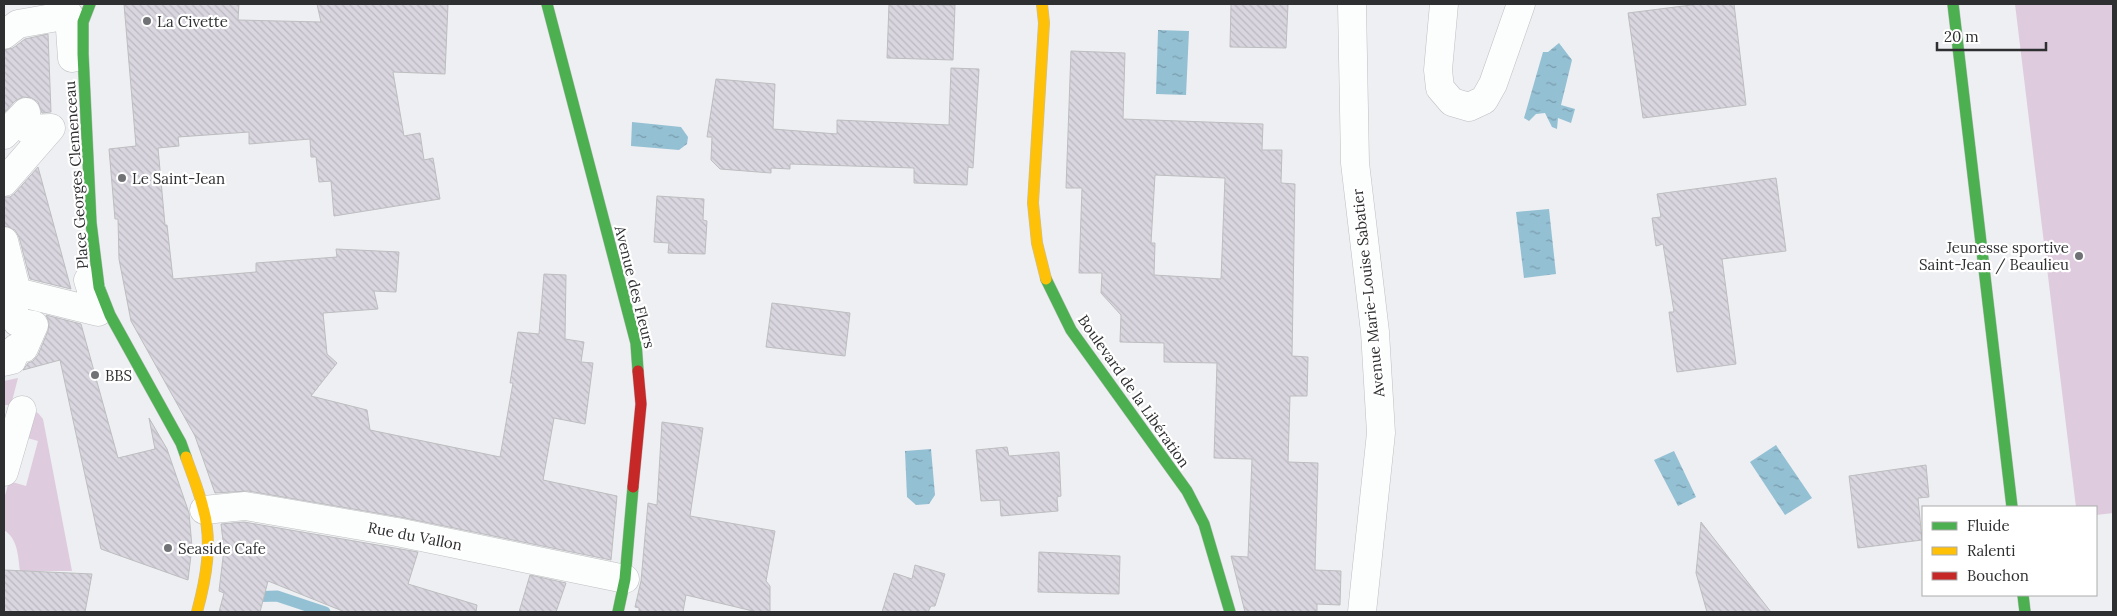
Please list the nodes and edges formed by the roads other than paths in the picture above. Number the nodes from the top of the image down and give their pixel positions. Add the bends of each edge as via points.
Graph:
1 (89, 4) edge
2 (547, 4) edge
3 (1042, 4) edge
4 (1352, 4) edge
5 (1444, 4) edge
6 (1521, 4) edge
7 (1952, 4) edge
8 (4, 35) edge
9 (4, 135) edge
10 (4, 140) edge
11 (4, 150) edge
12 (4, 182) edge
13 (4, 241) edge
14 (4, 285) edge
15 (4, 362) edge
16 (22, 410) dead end
17 (4, 472) edge
18 (2012, 506) edge
19 (204, 510) junction
20 (625, 579) junction
21 (2023, 596) edge
22 (197, 612) edge
23 (618, 612) edge
24 (1230, 612) edge
25 (1362, 612) edge
26 (2025, 612) edge

1 - 19 street, Place Georges Clemenceau via 83,22 83,46 92,249 99,287 110,315 181,443
2 - 20 street, Avenue des Fleurs via 636,343 641,404
3 - 24 street, Boulevard de la Libération via 1044,23 1033,203 1037,243 1047,285 1070,330 1187,491 1204,524
4 - 25 street, Avenue Marie-Louise Sabatier via 1355,163 1375,332 1381,433
5 - 6 street via 1438,70 1440,88 1452,102 1469,107 1484,100 1493,84
7 - 18 street
8 - 13 street via 18,24 69,15 80,224 86,274 98,312 17,292
9 - 12 street via 26,112 27,129 52,128
10 - 11 street via 9,144
14 - 15 street via 7,284 17,322 34,325 24,348 16,348 12,360
16 - 17 street
19 - 20 street, Rue du Vallon via 245,506 397,532
19 - 22 street, Place Georges Clemenceau via 208,546
20 - 23 street, Avenue des Fleurs
21 - 26 street

